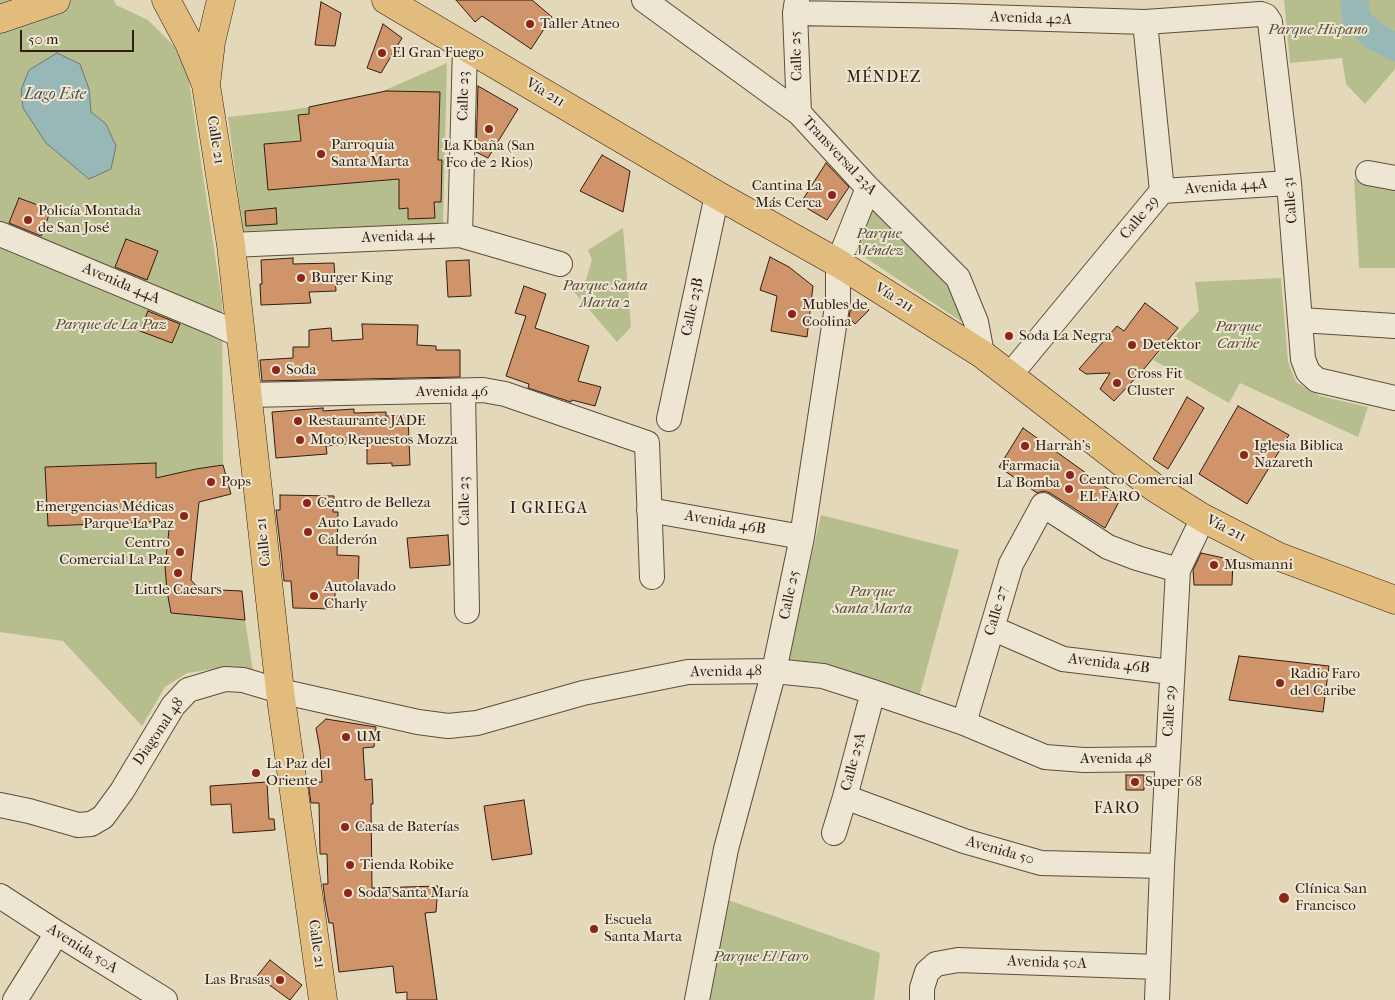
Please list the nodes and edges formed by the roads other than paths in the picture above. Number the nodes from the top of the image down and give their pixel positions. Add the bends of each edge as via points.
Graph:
1 (56, 0) edge
2 (166, 0) edge
3 (221, 0) edge
4 (386, 0) edge
5 (644, 0) edge
6 (796, 7) edge
7 (953, 8) edge
8 (1266, 16) joint
9 (0, 19) edge
10 (1145, 22) junction
11 (465, 46) junction
12 (206, 84) junction
13 (799, 113) junction
14 (1368, 174) dead end
15 (1395, 178) edge
16 (1289, 183) junction
17 (868, 188) junction
18 (1162, 191) junction
19 (717, 195) junction
20 (0, 234) edge
21 (460, 236) junction
22 (232, 245) junction
23 (838, 263) junction
24 (560, 264) dead end
25 (1301, 320) junction
26 (1395, 326) edge
27 (242, 336) junction
28 (982, 354) junction
29 (1010, 374) junction
30 (464, 390) junction
31 (248, 395) junction
32 (1395, 398) edge
33 (669, 419) dead end
34 (649, 510) junction
35 (1203, 518) junction
36 (802, 537) junction
37 (1178, 570) junction
38 (652, 577) dead end
39 (1395, 600) edge
40 (467, 611) dead end
41 (992, 628) junction
42 (774, 671) junction
43 (1172, 672) junction
44 (280, 691) junction
45 (873, 692) junction
46 (964, 723) junction
47 (1167, 759) junction
48 (846, 796) junction
49 (0, 805) edge
50 (834, 833) dead end
51 (1162, 866) junction
52 (0, 896) edge
53 (57, 933) junction
54 (1158, 967) junction
55 (15, 1000) edge
56 (164, 1000) edge
57 (323, 1000) edge
58 (697, 1000) edge
59 (922, 1000) edge
60 (1157, 1000) edge

1 - 9 main road
2 - 12 main road, Calle 21
3 - 12 main road, Calle 21
4 - 11 main road, Vía 211
5 - 13 street, Transversal 23A
6 - 7 street, Avenida 42A
6 - 13 street, Calle 25
7 - 10 street, Avenida 42A
8 - 10 street, Avenida 42A
8 - 16 street, Calle 31 via 1270,22
10 - 18 street, Calle 29
11 - 19 main road, Vía 211
11 - 21 street, Calle 23
12 - 22 main road, Calle 21
13 - 17 street, Transversal 23A
14 - 15 street
16 - 18 street, Avenida 44A
16 - 25 street, Calle 31
17 - 23 street, Calle 25
17 - 28 street, Transversal 23A via 958,278 976,322
18 - 29 street, Calle 29
19 - 23 main road, Vía 211
19 - 33 street, Calle 23B
20 - 27 street, Avenida 44A
21 - 22 street, Avenida 44
21 - 24 street, Avenida 44
22 - 27 main road, Calle 21
23 - 28 main road, Vía 211
23 - 36 street, Calle 25 via 838,300
25 - 26 street
25 - 32 street, Calle 31 via 1303,359 1308,372 1317,380
27 - 31 main road, Calle 21
28 - 29 main road, Vía 211
29 - 35 main road, Vía 211 via 1155,488
30 - 31 street, Avenida 46
30 - 34 street, Avenida 46 via 505,394 647,443
30 - 40 street, Calle 23
31 - 44 main road, Calle 21
34 - 36 street, Avenida 46B
34 - 38 street
35 - 37 street, Calle 29
35 - 39 main road, Vía 211 via 1277,556
36 - 42 street, Calle 25
37 - 41 street, Calle 27 via 1108,547 1043,505 1011,564
37 - 43 street, Calle 29
41 - 43 street, Avenida 46B via 1063,659
41 - 46 street, Calle 27
42 - 44 street, Avenida 48 via 688,672 583,693 477,723 448,726
42 - 45 street, Avenida 48 via 823,676
42 - 58 street, Calle 25 via 726,849
43 - 47 street, Calle 29
44 - 49 street, Diagonal 48 via 243,680 225,679 188,690 172,706 103,817 91,824 78,825
44 - 57 main road, Calle 21
45 - 46 street, Avenida 48
45 - 48 street, Calle 25A
46 - 47 street, Avenida 48 via 1045,757
47 - 51 street, Calle 29
48 - 50 street, Calle 25A
48 - 51 street, Avenida 50 via 964,842 1041,863
51 - 54 street, Calle 29
52 - 53 street, Avenida 50A
53 - 55 street
53 - 56 street, Avenida 50A
54 - 59 street, Avenida 50A via 958,960 936,964 927,972
54 - 60 street, Calle 29

